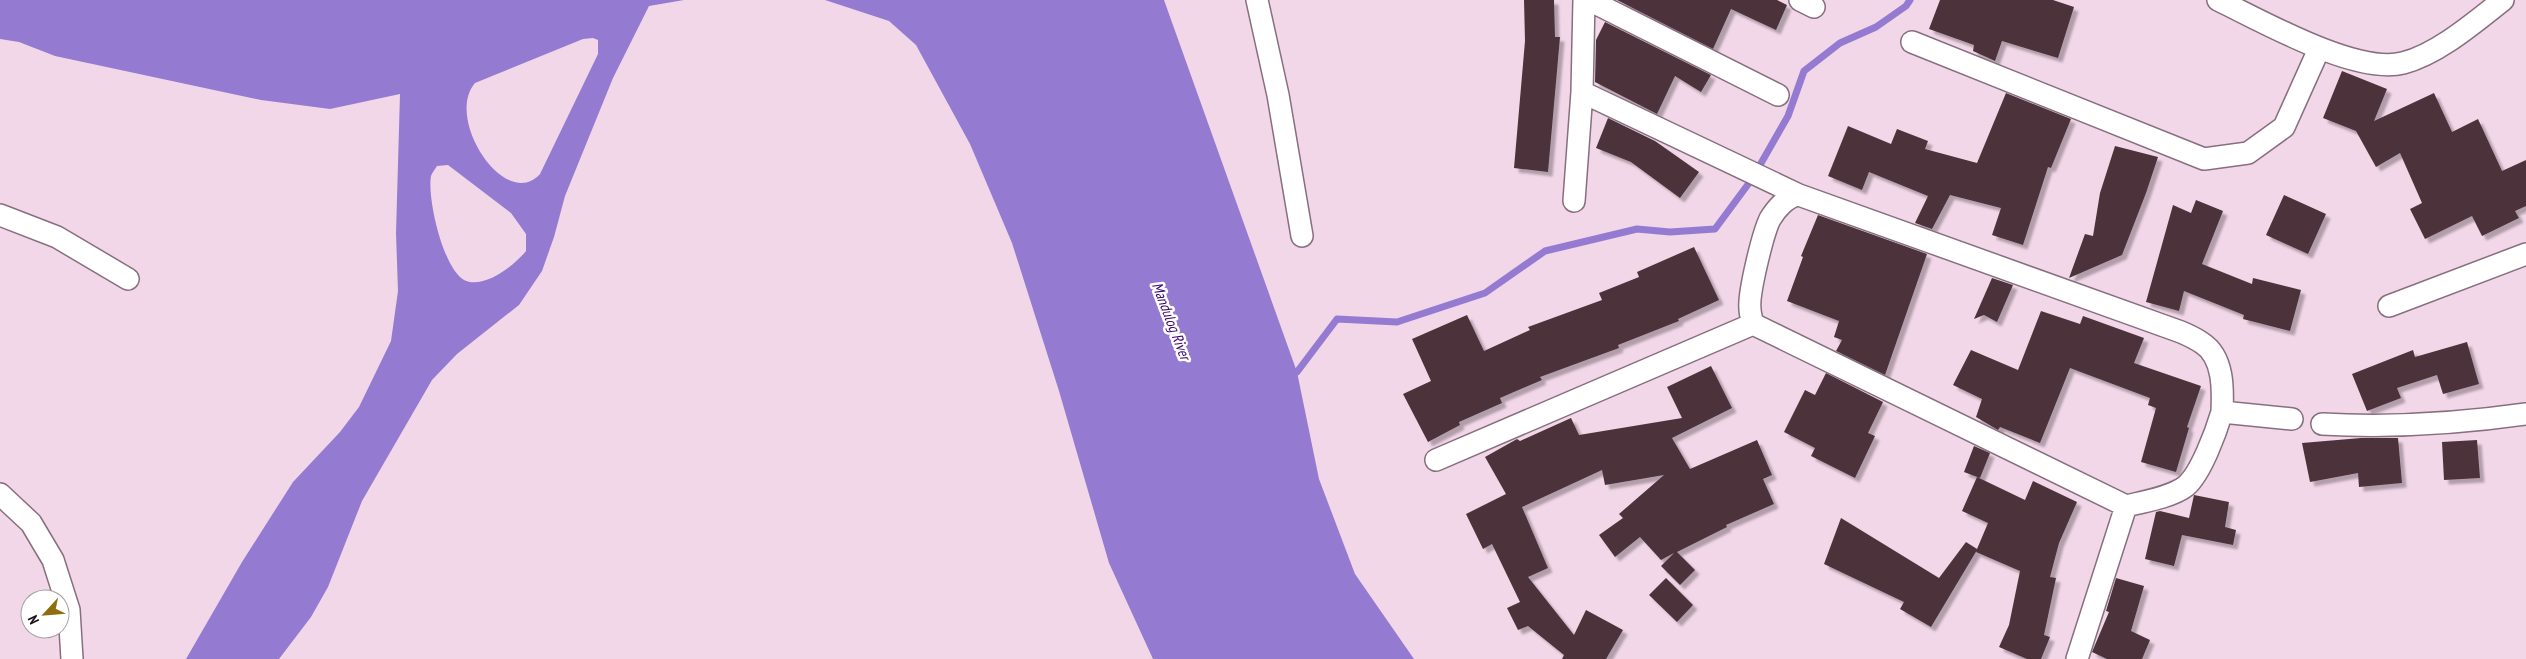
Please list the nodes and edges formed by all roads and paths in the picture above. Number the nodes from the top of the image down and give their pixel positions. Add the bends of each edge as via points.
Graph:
1 (1257, 0) edge
2 (1584, 0) edge
3 (1589, 0) edge
4 (2218, 0) edge
5 (2503, 0) edge
6 (1912, 42) dead end
7 (2319, 49) junction
8 (1582, 92) junction
9 (1778, 95) dead end
10 (1799, 195) junction
11 (1574, 201) dead end
12 (0, 215) edge
13 (1302, 236) dead end
14 (2526, 254) edge
15 (128, 279) dead end
16 (2390, 306) dead end
17 (1753, 324) junction
18 (2222, 412) junction
19 (2526, 414) edge
20 (2292, 419) dead end
21 (2322, 424) dead end
22 (1436, 460) dead end
23 (0, 494) edge
24 (2126, 506) junction
25 (72, 659) edge
26 (2077, 659) edge

1 - 13 street via 1278,95
2 - 8 street
3 - 9 street
4 - 7 street
5 - 7 street via 2459,34 2404,63 2383,65
6 - 7 street via 2204,159 2248,154 2284,127
8 - 10 street
8 - 11 street
10 - 17 street via 1782,204 1769,221 1749,308
10 - 18 street via 2180,332 2204,344 2223,381
12 - 15 street via 57,237
14 - 16 street
17 - 22 street
17 - 24 street
18 - 20 street
18 - 24 street via 2198,470 2185,486 2158,498
19 - 21 street via 2468,422 2377,427
23 - 25 street via 31,523 53,560 69,610
24 - 26 street

